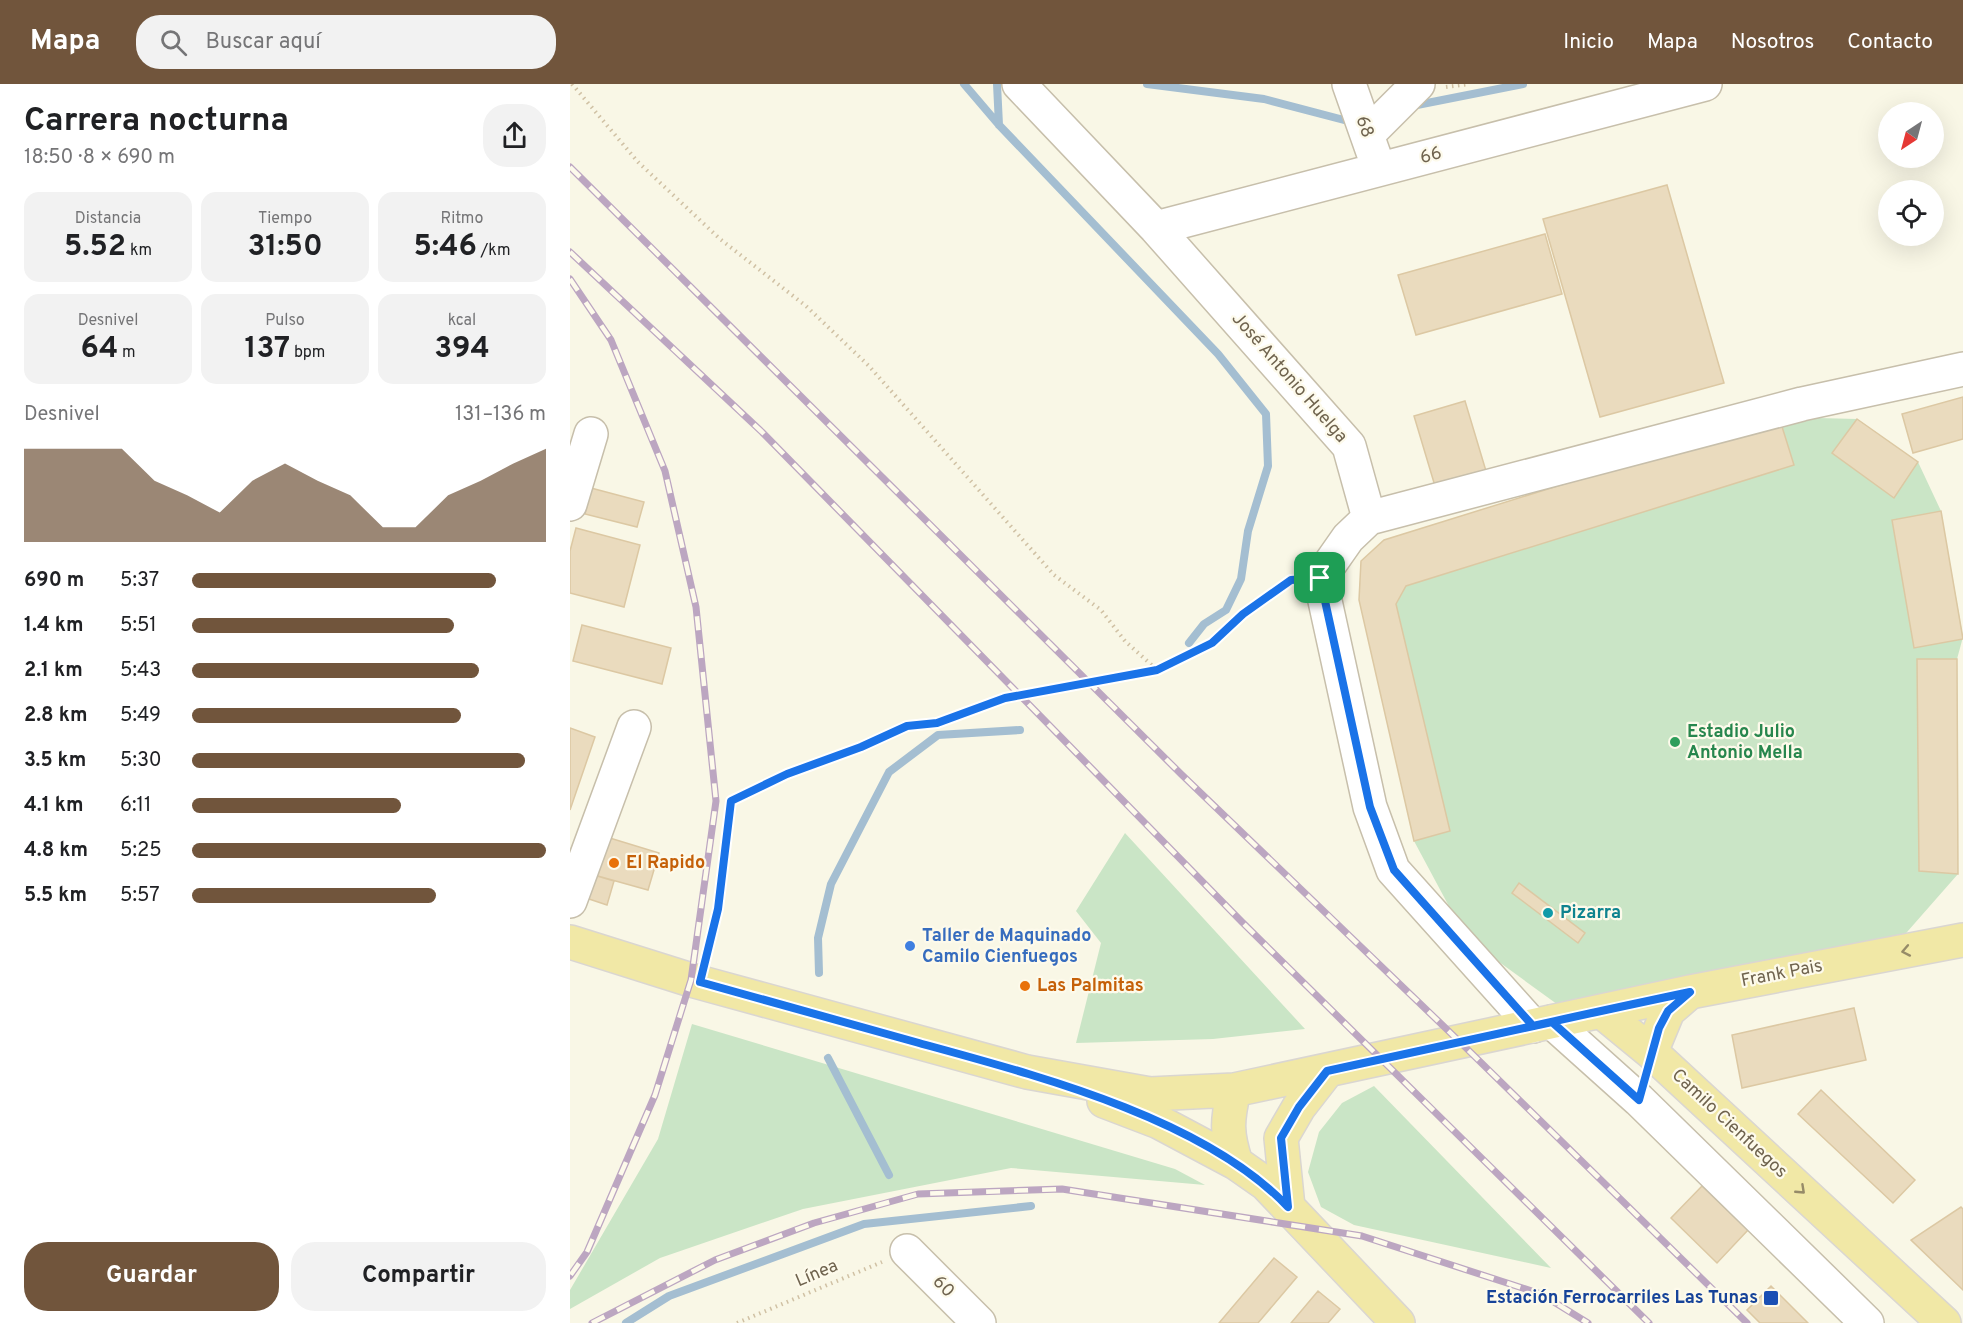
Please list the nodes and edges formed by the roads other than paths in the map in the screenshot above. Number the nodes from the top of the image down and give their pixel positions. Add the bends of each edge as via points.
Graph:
1 (1418, 84) edge
2 (1705, 84) edge
3 (1349, 85) edge
4 (1021, 87) edge
5 (1367, 135) junction
6 (1379, 169) junction
7 (1156, 228) junction
8 (1963, 369) edge
9 (591, 434) dead end
10 (570, 504) edge
11 (1368, 518) junction
12 (634, 727) dead end
13 (570, 901) edge
14 (1963, 940) edge
15 (570, 942) edge
16 (1690, 992) junction
17 (1601, 1011) junction
18 (1543, 1024) junction
19 (1651, 1052) junction
20 (1327, 1071) junction
21 (1027, 1072) junction
22 (1234, 1090) junction
23 (1639, 1100) junction
24 (1236, 1163) junction
25 (1288, 1207) junction
26 (907, 1251) road end
27 (1396, 1322) edge
28 (979, 1323) edge
29 (1867, 1323) edge
30 (1944, 1323) edge

1 - 5 street
2 - 6 street, 66
3 - 5 street, 68
4 - 7 street, José Antonio Huelga
5 - 6 street, 68
6 - 7 street, 66
7 - 11 street, José Antonio Huelga via 1349,446
8 - 11 street via 1791,407
9 - 10 street
11 - 18 street via 1348,538 1320,578 1370,807 1394,870
12 - 13 street
14 -> 16 main road, Frank Pais
15 - 21 main road
16 - 17 main road, Frank Pais
16 - 19 main road via 1668,1011
17 - 18 main road
17 - 19 main road, Camilo Cienfuegos
18 - 20 main road
18 - 23 street
19 - 23 street
19 -> 30 main road, Camilo Cienfuegos
20 - 22 main road
20 - 25 main road via 1281,1138
21 - 22 main road via 1150,1094
21 - 24 main road via 1159,1122
22 - 24 main road via 1227,1138
23 - 29 street
24 - 25 main road via 1266,1184
25 - 27 main road
26 - 28 street, 60

